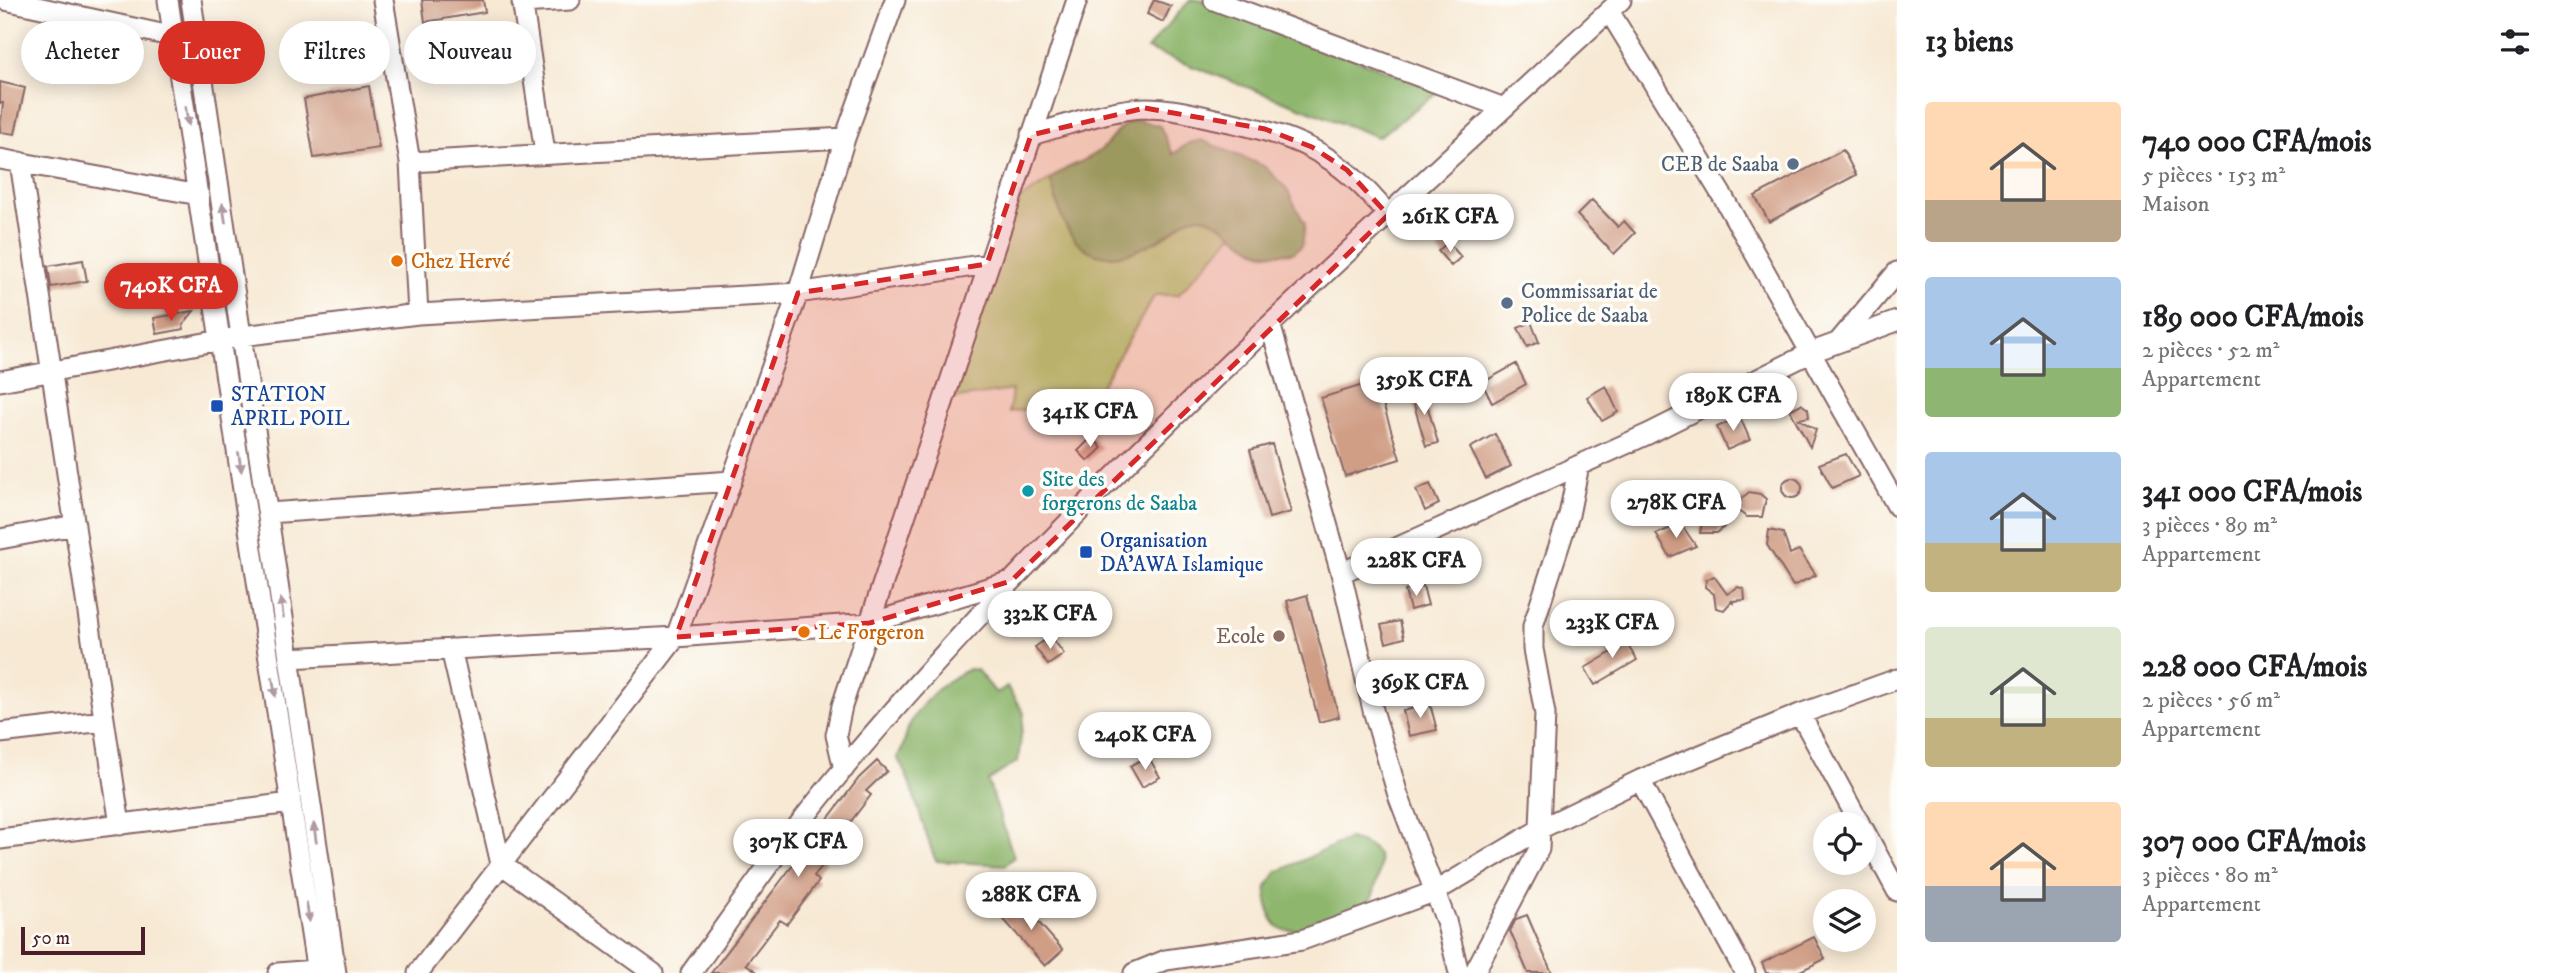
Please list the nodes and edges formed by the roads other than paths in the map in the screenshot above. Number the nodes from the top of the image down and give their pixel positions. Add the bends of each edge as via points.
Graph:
1 (5, 0) edge
2 (168, 0) edge
3 (191, 0) edge
4 (383, 0) edge
5 (570, 0) edge
6 (895, 0) edge
7 (1077, 0) edge
8 (1214, 0) edge
9 (522, 1) edge
10 (1615, 6) edge
11 (172, 21) edge
12 (158, 33) edge
13 (182, 84) edge
14 (1504, 108) junction
15 (1031, 135) junction
16 (845, 138) junction
17 (545, 153) junction
18 (0, 159) edge
19 (20, 162) junction
20 (410, 162) junction
21 (199, 195) junction
22 (1388, 215) junction
23 (987, 264) junction
24 (1897, 272) edge
25 (797, 293) junction
26 (418, 314) junction
27 (1897, 321) edge
28 (1270, 327) junction
29 (242, 336) junction
30 (222, 340) junction
31 (1839, 341) junction
32 (1812, 352) junction
33 (53, 371) junction
34 (0, 381) edge
35 (1579, 465) junction
36 (732, 481) junction
37 (1897, 506) edge
38 (268, 513) junction
39 (75, 525) junction
40 (0, 539) edge
41 (1341, 573) junction
42 (1011, 581) junction
43 (870, 622) junction
44 (676, 637) junction
45 (451, 649) junction
46 (289, 658) junction
47 (1897, 679) edge
48 (1800, 714) junction
49 (104, 721) junction
50 (0, 733) edge
51 (844, 768) junction
52 (1640, 780) junction
53 (291, 803) junction
54 (1853, 812) edge
55 (120, 825) junction
56 (1542, 828) junction
57 (0, 839) edge
58 (1876, 852) edge
59 (501, 864) junction
60 (1436, 891) junction
61 (1897, 891) edge
62 (1149, 970) edge
63 (326, 971) edge
64 (278, 973) edge
65 (418, 973) edge
66 (653, 973) edge
67 (691, 973) edge
68 (1459, 973) edge
69 (1474, 973) edge
70 (1745, 973) edge

1 - 12 street
2 - 11 street
29 -> 3 street
4 - 20 street
5 - 9 street
6 - 16 street
7 - 15 street
8 - 14 street
9 - 17 street
10 - 14 street
10 - 32 street
13 -> 21 street
14 - 22 street
15 - 22 street via 1146,108 1265,129 1312,147 1347,170
15 - 23 street
16 - 17 street
16 - 25 street
17 - 20 street
18 - 19 street
19 - 21 street
19 - 33 street
20 - 26 street
21 - 30 street
22 - 28 street
23 - 25 street
23 - 43 street
24 - 31 street
25 - 26 street
25 - 36 street
26 - 29 street
27 - 31 street
28 - 41 street
28 - 42 street
29 - 30 street
29 - 38 street
30 - 33 street
30 -> 53 street
31 - 32 street
32 - 35 street
32 - 37 street
33 - 34 street
33 - 39 street
35 - 41 street
35 - 56 street via 1569,515 1532,636 1545,714
36 - 38 street
36 - 44 street
46 -> 38 street
39 - 40 street
39 - 49 street
41 - 60 street via 1398,795
42 - 43 street
42 - 51 street
43 - 44 street
43 - 51 street via 836,735
44 - 45 street
44 - 59 street
45 - 46 street
45 - 59 street
63 -> 46 street
47 - 48 street
48 - 52 street
48 - 54 street
49 - 50 street
49 - 55 street
51 - 67 street
52 - 56 street
52 - 70 street
53 - 55 street
53 -> 63 street
55 - 57 street
56 - 60 street
56 - 69 street via 1535,859
58 - 61 street
59 - 65 street
59 - 66 street
60 - 62 street via 1302,940
60 - 68 street
63 - 64 street

